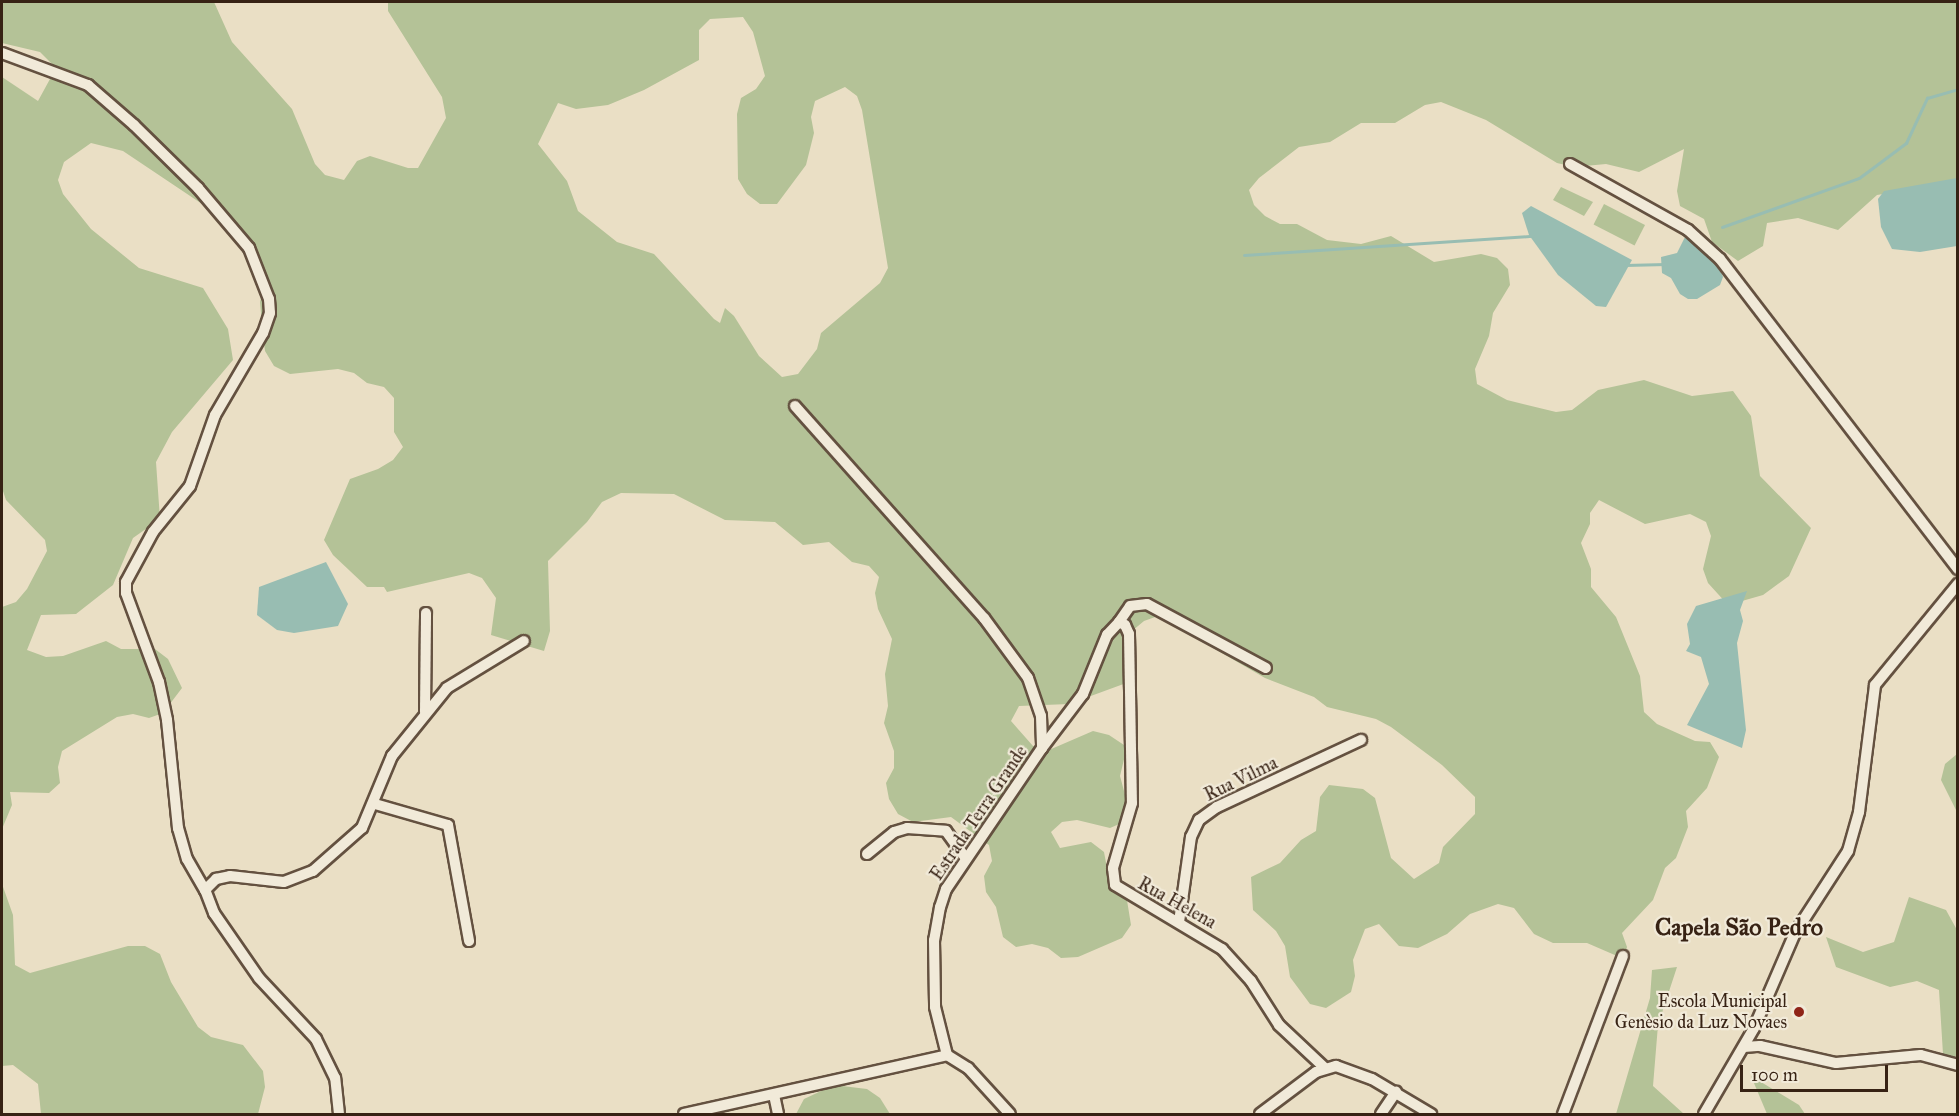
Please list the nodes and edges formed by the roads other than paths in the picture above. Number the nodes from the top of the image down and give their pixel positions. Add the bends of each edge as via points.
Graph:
1 (2, 53) edge
2 (1570, 164) dead end
3 (795, 406) dead end
4 (1958, 569) edge
5 (1958, 584) edge
6 (426, 613) dead end
7 (1119, 622) junction
8 (524, 641) dead end
9 (1266, 668) dead end
10 (424, 712) junction
11 (1361, 740) dead end
12 (1042, 748) junction
13 (375, 804) junction
14 (867, 854) dead end
15 (966, 859) junction
16 (205, 891) junction
17 (1179, 922) junction
18 (470, 941) dead end
19 (1623, 956) dead end
20 (1744, 1047) junction
21 (947, 1055) junction
22 (1958, 1065) edge
23 (1325, 1068) junction
24 (1395, 1092) junction
25 (774, 1095) junction
26 (339, 1114) edge
27 (684, 1114) edge
28 (778, 1114) edge
29 (1010, 1114) edge
30 (1260, 1114) edge
31 (1381, 1114) edge
32 (1431, 1114) edge
33 (1563, 1114) edge
34 (1704, 1114) edge

1 - 16 street via 88,85 134,124 198,188 249,248 269,299 270,313 263,333 214,415 187,492 153,532 126,582 126,593 161,691 177,828 187,859
2 - 4 street via 1688,230 1720,259
3 - 12 street, Estrada Terra Grande via 984,618 1016,661 1037,699
5 - 20 street via 1875,685 1852,840 1795,933
6 - 10 street
7 - 9 street via 1130,606 1147,604
7 - 12 street via 1107,635 1083,694
7 - 17 street, Rua Helena via 1129,634 1132,803 1113,868 1115,885
8 - 10 street via 456,680
10 - 13 street via 392,756
11 - 17 street, Rua Vilma via 1217,807 1199,820 1191,837
12 - 15 street, Estrada Terra Grande
13 - 16 street via 351,841 313,871 284,882 230,876 216,879
13 - 18 street via 448,825
14 - 15 street via 894,832 916,828 946,831
15 - 21 street, Estrada Terra Grande via 946,889 934,940 935,1007
16 - 26 street via 214,912 259,978 316,1039 335,1078
17 - 23 street, Rua Helena via 1202,934 1239,965 1279,1025
19 - 33 street
20 - 22 street via 1760,1046 1836,1063 1921,1055
20 - 34 street
21 - 25 street
21 - 29 street via 968,1068
23 - 24 street via 1336,1066
23 - 30 street
24 - 31 street
24 - 32 street
25 - 27 street
25 - 28 street

